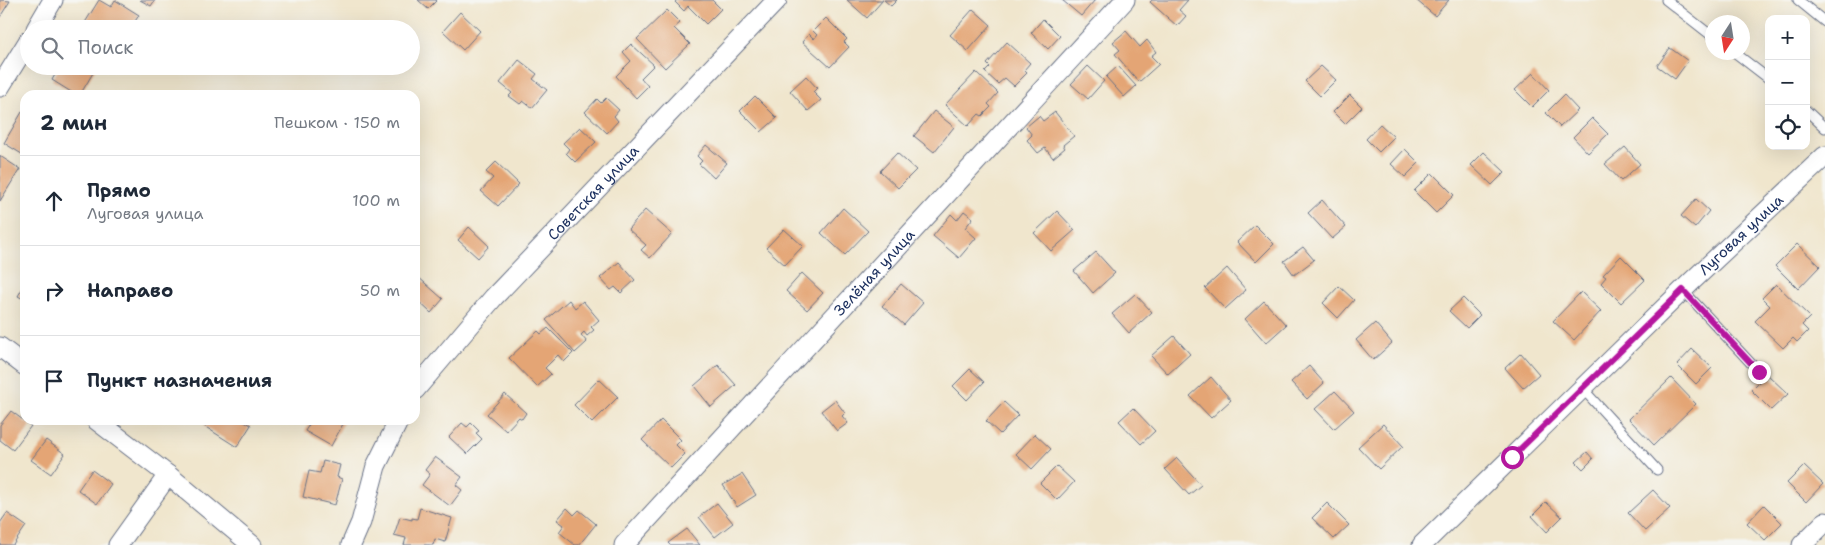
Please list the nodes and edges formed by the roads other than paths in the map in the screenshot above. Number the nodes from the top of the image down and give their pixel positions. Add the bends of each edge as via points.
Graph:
1 (54, 0) edge
2 (776, 0) edge
3 (1125, 0) edge
4 (1666, 0) edge
5 (1798, 0) edge
6 (42, 20) edge
7 (1825, 22) edge
8 (1705, 31) edge
9 (20, 55) edge
10 (1744, 60) edge
11 (1765, 76) edge
12 (0, 87) edge
13 (1810, 114) edge
14 (1825, 128) edge
15 (1825, 156) edge
16 (1683, 290) junction
17 (0, 347) edge
18 (20, 362) edge
19 (1759, 372) dead end
20 (420, 384) edge
21 (1582, 388) junction
22 (103, 425) edge
23 (396, 425) edge
24 (1657, 470) dead end
25 (168, 475) junction
26 (1825, 522) edge
27 (636, 541) edge
28 (118, 545) edge
29 (252, 545) edge
30 (351, 545) edge
31 (1422, 545) edge
32 (1802, 545) edge

1 - 6 street
2 - 20 street, Советская улица via 494,297
3 - 27 street, Зелёная улица
4 - 8 lane
5 - 7 lane
9 - 12 street
10 - 11 lane
13 - 14 lane
15 - 16 street, Луговая улица
16 - 19 lane
16 - 21 street, Луговая улица
17 - 18 street
21 - 24 lane
21 - 31 street, Луговая улица
22 - 25 street
23 - 30 street via 376,466 361,522
25 - 28 street
25 - 29 street
26 - 32 street

